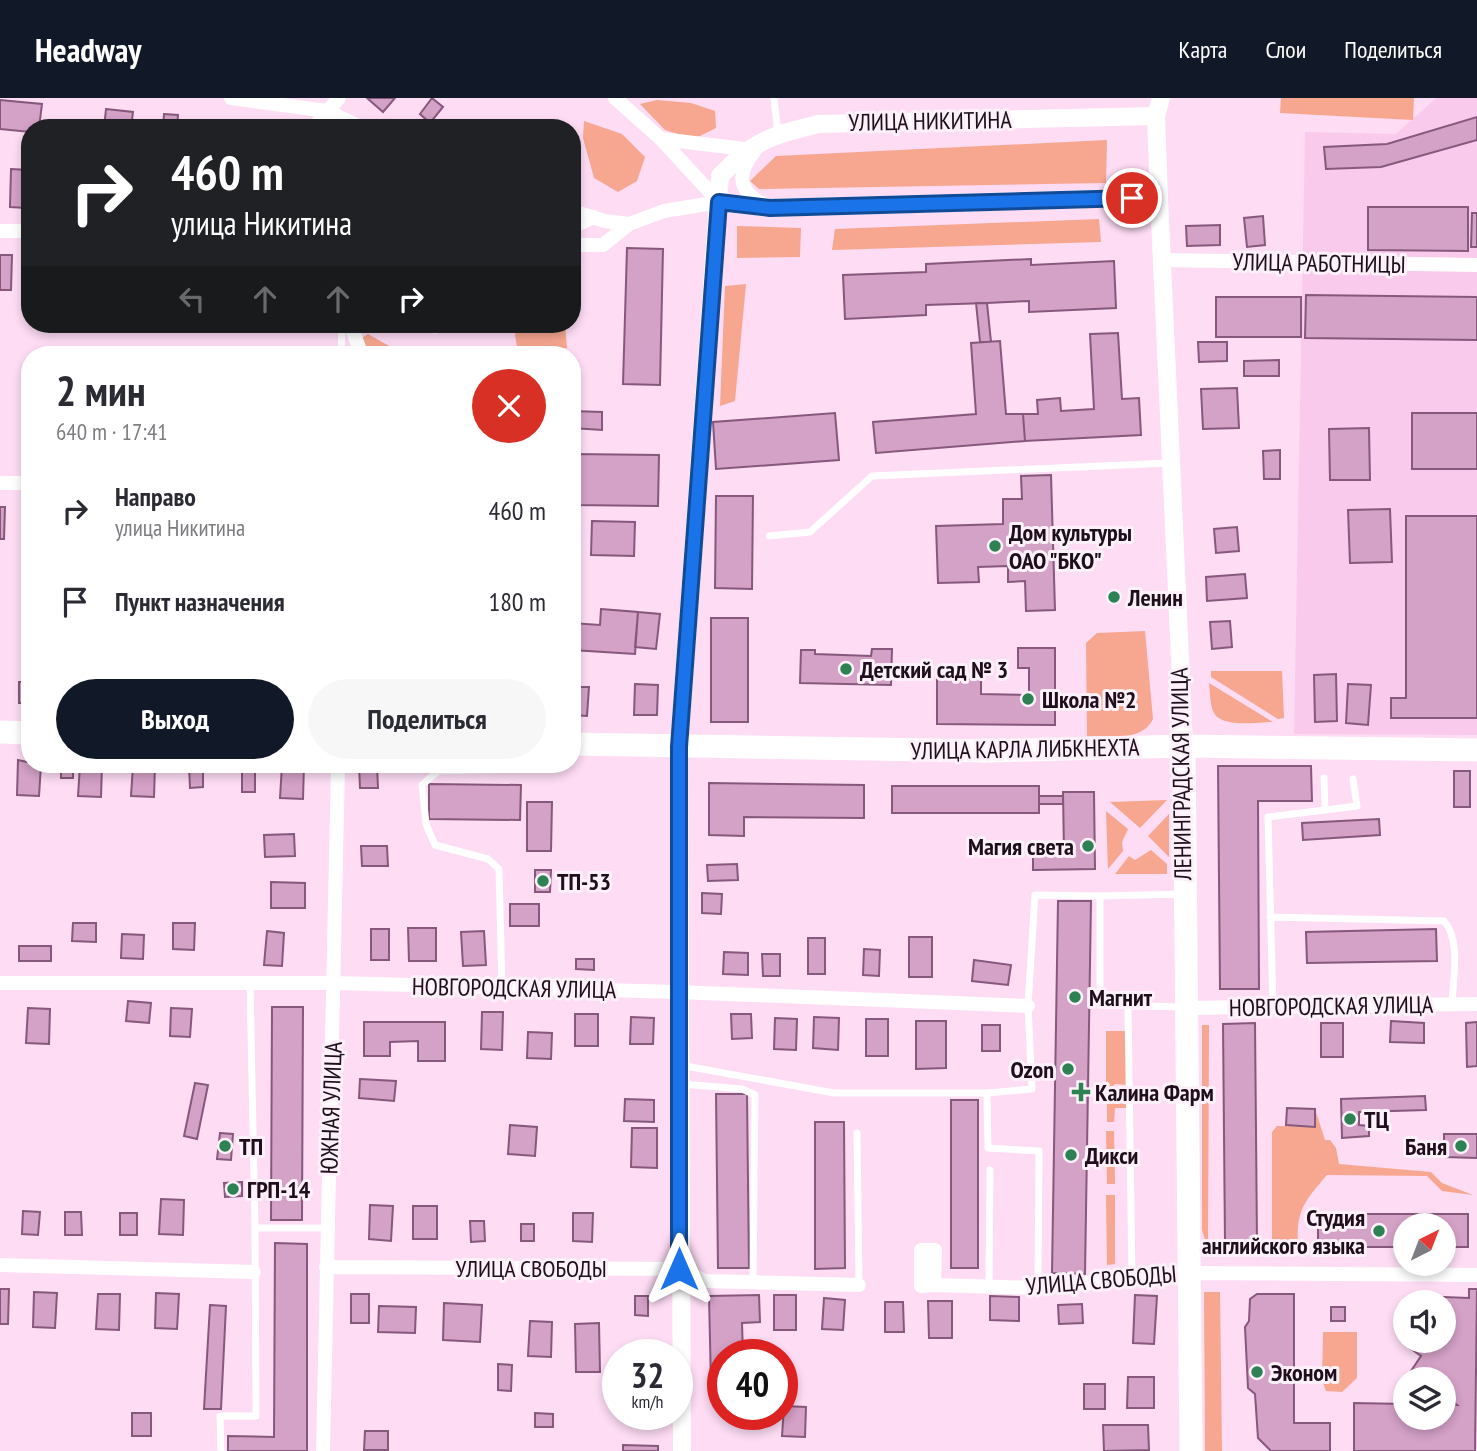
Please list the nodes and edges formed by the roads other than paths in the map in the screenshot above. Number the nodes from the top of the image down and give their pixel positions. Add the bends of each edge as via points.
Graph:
1 (231, 98) edge
2 (339, 98) edge
3 (615, 98) edge
4 (774, 98) edge
5 (1161, 98) edge
6 (327, 111) junction
7 (1156, 116) junction
8 (320, 119) edge
9 (344, 119) edge
10 (778, 134) junction
11 (661, 139) junction
12 (745, 149) junction
13 (1159, 197) junction
14 (719, 202) junction
15 (770, 208) junction
16 (581, 213) edge
17 (594, 217) junction
18 (581, 223) edge
19 (629, 224) junction
20 (0, 231) edge
21 (21, 232) edge
22 (581, 245) edge
23 (1161, 260) junction
24 (1477, 265) edge
25 (342, 333) edge
26 (342, 341) junction
27 (342, 346) edge
28 (350, 346) edge
29 (1170, 463) junction
30 (0, 483) edge
31 (21, 483) edge
32 (769, 536) dead end
33 (0, 732) edge
34 (21, 733) edge
35 (581, 744) edge
36 (1184, 746) junction
37 (679, 747) junction
38 (1477, 750) edge
39 (338, 773) edge
40 (436, 773) edge
41 (1324, 778) dead end
42 (1353, 779) dead end
43 (1325, 810) junction
44 (1184, 894) junction
45 (1100, 896) junction
46 (1270, 917) junction
47 (0, 983) edge
48 (250, 983) junction
49 (335, 984) junction
50 (502, 988) junction
51 (678, 992) junction
52 (1452, 1004) junction
53 (1477, 1004) edge
54 (1028, 1006) junction
55 (1128, 1006) junction
56 (1186, 1007) junction
57 (1273, 1007) junction
58 (680, 1065) junction
59 (678, 1084) junction
60 (988, 1093) junction
61 (857, 1133) dead end
62 (990, 1170) dead end
63 (255, 1228) junction
64 (327, 1228) junction
65 (0, 1265) edge
66 (326, 1267) junction
67 (679, 1269) junction
68 (254, 1272) junction
69 (1189, 1273) junction
70 (1477, 1275) edge
71 (1132, 1278) junction
72 (753, 1282) junction
73 (859, 1285) joint
74 (934, 1285) dead end
75 (989, 1287) junction
76 (1038, 1288) junction
77 (221, 1451) edge
78 (323, 1451) edge
79 (682, 1451) edge
80 (1191, 1451) edge

1 - 6 street
2 - 6 street
3 - 11 street
4 - 10 lane
5 - 7 street, ЛЕНИНГРАДСКАЯ УЛИЦА
6 - 8 street
6 - 9 street
7 - 10 street, УЛИЦА НИКИТИНА via 818,124
7 - 13 street, ЛЕНИНГРАДСКАЯ УЛИЦА
10 - 12 street, УЛИЦА НИКИТИНА
10 - 15 street via 754,152 741,177 746,191
11 - 12 street
11 - 14 street
12 - 14 street, УЛИЦА НИКИТИНА via 720,176
13 - 15 street
13 - 23 street, ЛЕНИНГРАДСКАЯ УЛИЦА
14 - 15 street
14 - 19 street via 664,211
14 - 37 street
16 - 17 street
17 - 18 street
17 - 19 street
19 - 22 street via 603,244
20 - 21 street
23 - 24 street, УЛИЦА РАБОТНИЦЫ
23 - 29 street, ЛЕНИНГРАДСКАЯ УЛИЦА
25 - 26 lane
26 - 27 lane
26 - 28 lane
29 - 32 lane via 872,476 810,533
29 - 36 street, ЛЕНИНГРАДСКАЯ УЛИЦА
30 - 31 street
33 - 34 main road
35 - 37 main road, УЛИЦА КАРЛА ЛИБКНЕХТА
36 - 37 main road, УЛИЦА КАРЛА ЛИБКНЕХТА via 989,751
36 - 38 main road, УЛИЦА КАРЛА ЛИБКНЕХТА
36 - 44 main road, ЛЕНИНГРАДСКАЯ УЛИЦА
37 - 51 street
39 - 49 street, ЮЖНАЯ УЛИЦА
40 - 50 lane via 422,785 426,824 435,845 488,859 499,870
41 - 43 lane
42 - 43 lane via 1357,806
43 - 46 lane via 1268,817
44 - 45 lane
44 - 56 main road, ЛЕНИНГРАДСКАЯ УЛИЦА
45 - 54 lane via 1035,895
45 - 55 lane via 1100,1005
46 - 52 lane via 1444,921 1453,942
46 - 57 lane
47 - 48 street, НОВГОРОДСКАЯ УЛИЦА
48 - 49 street, НОВГОРОДСКАЯ УЛИЦА
48 - 63 lane
49 - 50 street, НОВГОРОДСКАЯ УЛИЦА
49 - 64 street, ЮЖНАЯ УЛИЦА
50 - 51 street, НОВГОРОДСКАЯ УЛИЦА
51 - 54 street, НОВГОРОДСКАЯ УЛИЦА
51 - 58 street
52 - 53 street, НОВГОРОДСКАЯ УЛИЦА
52 - 57 street, НОВГОРОДСКАЯ УЛИЦА
54 - 60 lane via 1032,1088
55 - 56 lane
55 - 71 lane
56 - 57 street, НОВГОРОДСКАЯ УЛИЦА
56 - 69 main road, ЛЕНИНГРАДСКАЯ УЛИЦА
58 - 59 street
58 - 60 lane via 834,1093
59 - 67 street
59 - 72 lane via 729,1087 755,1095
60 - 76 lane via 988,1149 1039,1152
61 - 73 lane
62 - 75 lane
63 - 64 lane
63 - 68 lane
64 - 66 street, ЮЖНАЯ УЛИЦА
65 - 68 street
66 - 67 street, УЛИЦА СВОБОДЫ
66 - 78 street, ЮЖНАЯ УЛИЦА
67 - 72 street, УЛИЦА СВОБОДЫ via 705,1281
67 - 79 street
68 - 77 lane via 256,1416 220,1416
69 - 70 street, УЛИЦА СВОБОДЫ
69 - 71 street, УЛИЦА СВОБОДЫ
69 - 80 main road, ЛЕНИНГРАДСКАЯ УЛИЦА
71 - 76 street, УЛИЦА СВОБОДЫ
72 - 73 street, УЛИЦА СВОБОДЫ
74 - 75 street, УЛИЦА СВОБОДЫ
75 - 76 street, УЛИЦА СВОБОДЫ

